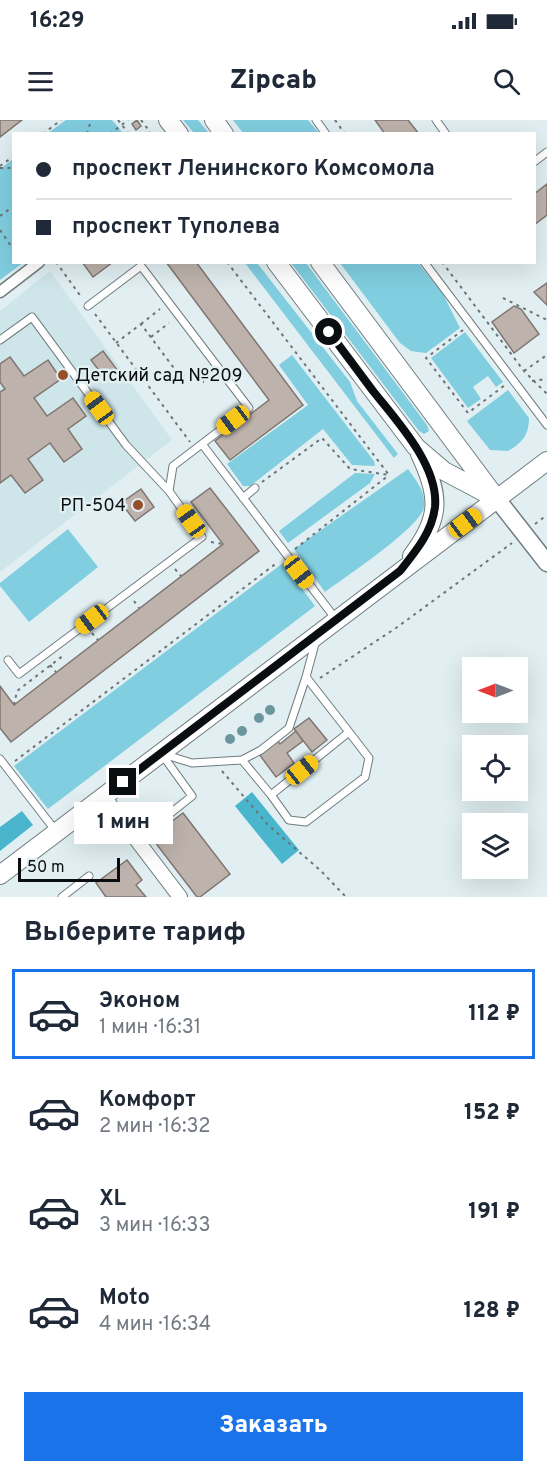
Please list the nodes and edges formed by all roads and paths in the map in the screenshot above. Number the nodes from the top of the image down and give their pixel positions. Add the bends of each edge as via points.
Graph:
1 (61, 120) edge
2 (118, 120) edge
3 (128, 120) edge
4 (168, 120) edge
5 (122, 125) junction
6 (46, 132) edge
7 (113, 132) edge
8 (127, 132) edge
9 (177, 132) edge
10 (12, 158) edge
11 (0, 167) edge
12 (0, 230) edge
13 (12, 245) edge
14 (36, 264) edge
15 (57, 264) edge
16 (229, 264) edge
17 (278, 264) edge
18 (321, 264) edge
19 (426, 264) edge
20 (444, 264) edge
21 (0, 292) edge
22 (503, 298) dead end
23 (88, 306) junction
24 (165, 306) dead end
25 (547, 320) edge
26 (169, 323) dead end
27 (141, 324) junction
28 (471, 324) junction
29 (151, 337) junction
30 (0, 340) edge
31 (116, 343) junction
32 (547, 355) edge
33 (524, 371) junction
34 (547, 379) edge
35 (204, 381) dead end
36 (532, 381) junction
37 (505, 385) dead end
38 (547, 394) edge
39 (547, 425) edge
40 (202, 444) junction
41 (416, 447) junction
42 (195, 449) junction
43 (547, 461) edge
44 (389, 475) junction
45 (255, 488) joint
46 (169, 491) junction
47 (243, 498) junction
48 (497, 499) junction
49 (211, 542) dead end
50 (513, 542) dead end
51 (223, 544) dead end
52 (286, 556) junction
53 (547, 563) edge
54 (175, 569) dead end
55 (400, 571) junction
56 (181, 576) dead end
57 (134, 601) dead end
58 (139, 608) dead end
59 (337, 620) junction
60 (92, 633) dead end
61 (317, 635) junction
62 (98, 640) dead end
63 (8, 660) dead end
64 (50, 665) dead end
65 (56, 672) dead end
66 (309, 680) junction
67 (17, 691) dead end
68 (14, 705) dead end
69 (349, 732) junction
70 (161, 753) junction
71 (0, 759) edge
72 (242, 760) junction
73 (213, 762) junction
74 (7, 767) junction
75 (271, 795) junction
76 (104, 797) junction
77 (57, 832) junction
78 (137, 840) junction
79 (0, 875) edge
80 (89, 876) dead end
81 (62, 897) edge
82 (180, 897) edge
83 (346, 897) edge

1 - 6 path
2 - 5 path
3 - 5 path
4 - 9 main road
5 - 7 path
5 - 8 path
10 - 11 path
12 - 13 path
14 - 21 street
15 - 23 path
16 - 44 path
17 - 41 main road
18 - 48 main road
19 - 28 lane
20 - 33 path
22 - 25 path
23 - 31 path
23 - 40 lane via 141,266 249,408
24 - 27 path
26 - 29 path
27 - 29 path
27 - 31 path
28 - 37 path via 426,358 468,413
28 - 39 lane
29 - 35 path via 179,375
30 - 46 lane via 32,317 126,445
31 - 42 path
32 - 33 path
33 - 36 path
34 - 36 path
36 - 38 path
40 - 42 lane
40 - 47 lane
41 - 48 main road via 444,471
41 - 55 main road via 431,479 435,504 427,534
42 - 46 lane via 173,466
43 - 48 main road
44 - 45 path via 350,469 322,438
44 - 52 path
45 - 47 lane
46 - 63 lane via 202,537 19,674
47 - 52 lane
48 - 53 street
48 - 55 main road
49 - 51 path
50 - 66 path via 396,628
52 - 59 lane
52 - 74 path
54 - 56 path
55 - 59 main road
57 - 58 path
59 - 61 main road
60 - 62 path
61 - 66 lane
61 - 70 main road
64 - 65 path
66 - 69 lane
66 - 72 lane via 289,728
67 - 68 path
69 - 75 lane
69 - 75 lane via 369,758 365,777 306,822 289,820
70 - 73 lane via 192,763
70 - 76 main road
70 - 78 lane via 192,796
71 - 74 lane
72 - 73 lane
72 - 75 lane
73 - 83 path via 268,825
74 - 77 lane
76 - 77 main road
76 - 78 street
77 - 79 main road
78 - 82 street
80 - 81 lane

